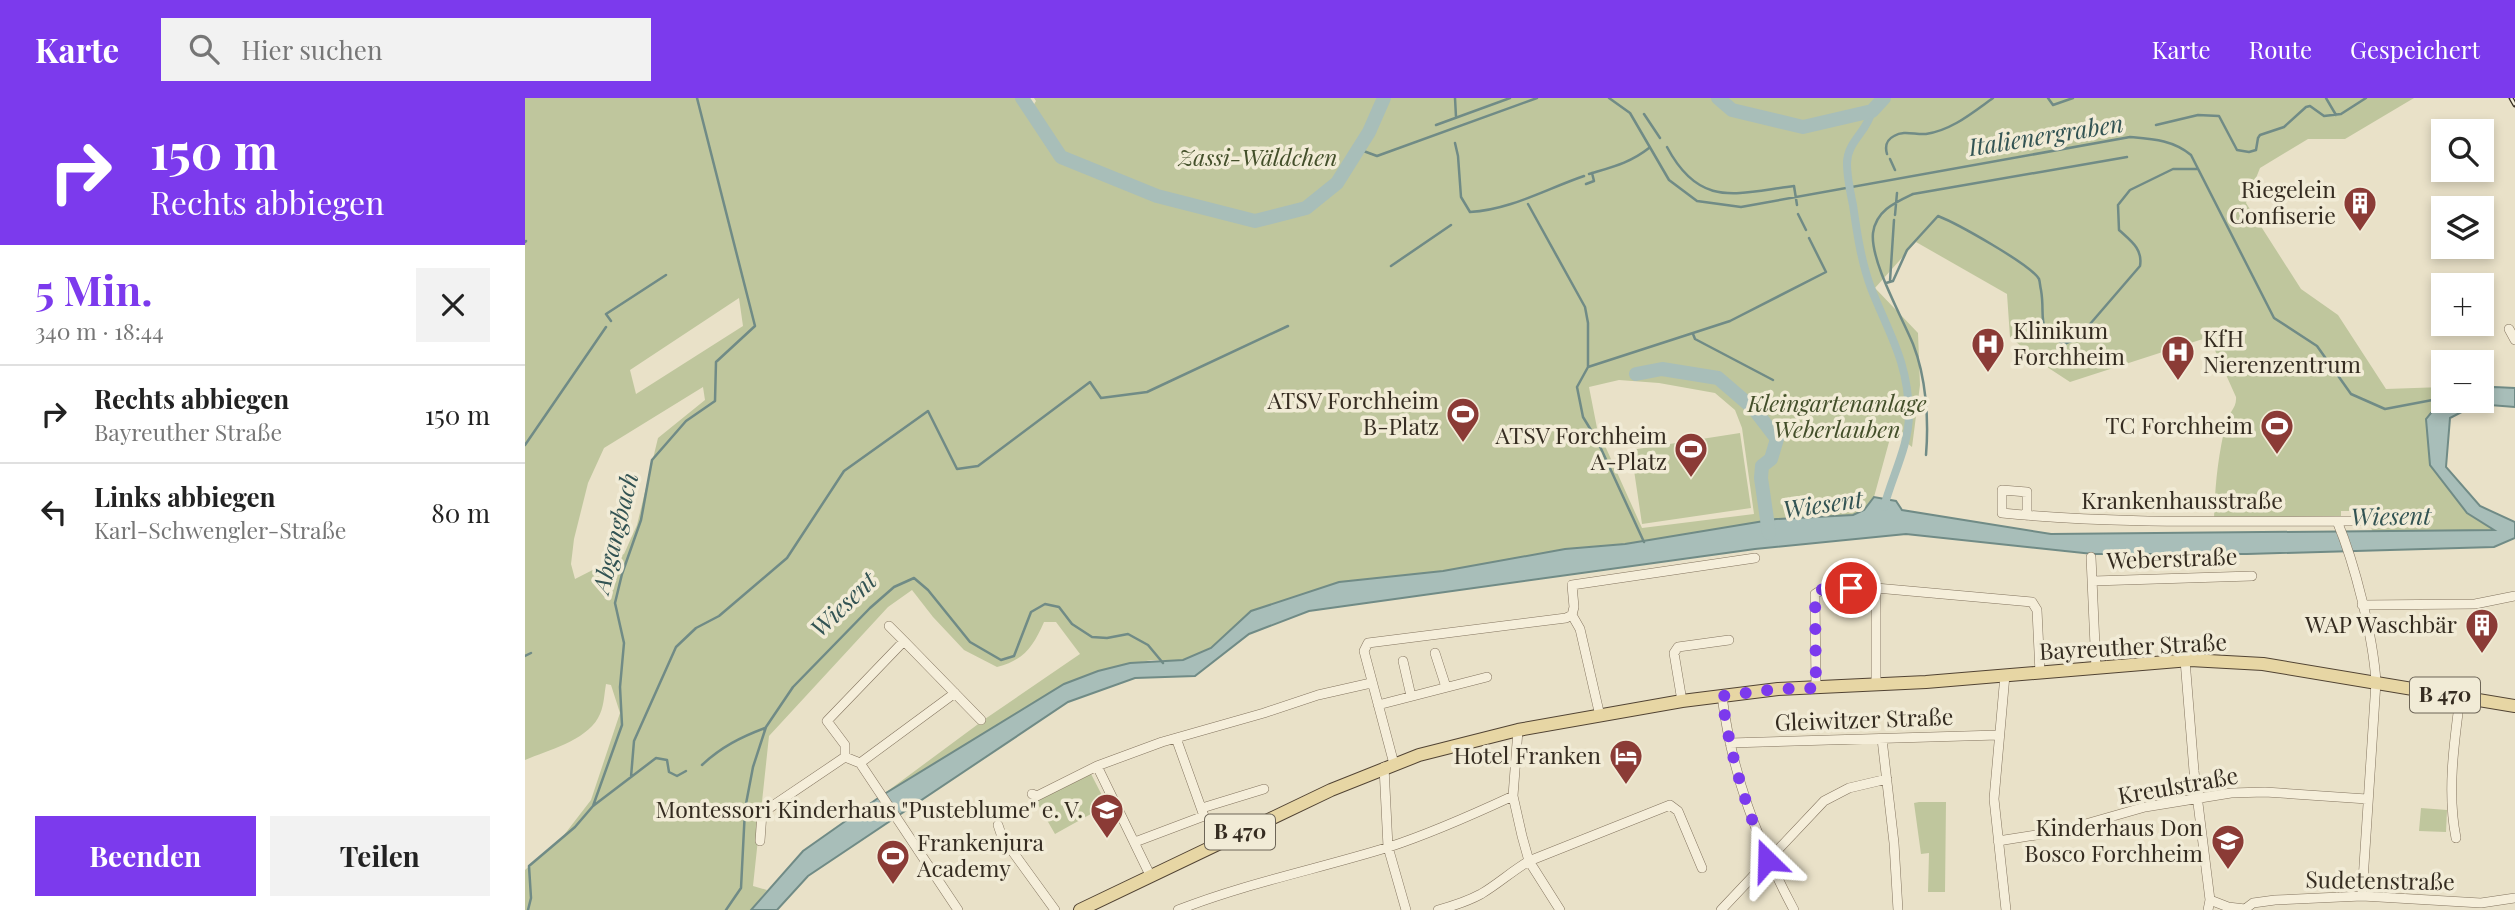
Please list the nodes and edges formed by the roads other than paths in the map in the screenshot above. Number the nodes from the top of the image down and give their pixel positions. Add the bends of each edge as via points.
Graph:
1 (2509, 329) dead end
2 (2515, 340) edge
3 (2027, 516) dead end
4 (2365, 521) dead end
5 (2339, 524) junction
6 (2091, 557) dead end
7 (1755, 558) dead end
8 (2252, 576) dead end
9 (2093, 581) junction
10 (1876, 588) junction
11 (2515, 596) edge
12 (2362, 605) junction
13 (1572, 615) junction
14 (889, 626) dead end
15 (1729, 640) dead end
16 (904, 641) junction
17 (1434, 653) dead end
18 (2185, 660) junction
19 (1403, 661) dead end
20 (2096, 668) junction
21 (2040, 673) junction
22 (2005, 675) junction
23 (1487, 677) dead end
24 (2376, 682) junction
25 (1371, 683) junction
26 (1876, 685) junction
27 (1446, 687) junction
28 (1816, 688) junction
29 (955, 693) junction
30 (1411, 695) junction
31 (1722, 696) junction
32 (2460, 698) junction
33 (1682, 701) junction
34 (1378, 705) junction
35 (2515, 706) edge
36 (1598, 709) junction
37 (981, 720) dead end
38 (1518, 730) junction
39 (1998, 735) junction
40 (1176, 738) junction
41 (1882, 739) junction
42 (1730, 743) junction
43 (845, 757) junction
44 (860, 763) junction
45 (1097, 766) junction
46 (1389, 766) junction
47 (1887, 779) junction
48 (1263, 789) dead end
49 (1032, 794) dead end
50 (1513, 796) junction
51 (2198, 798) junction
52 (2367, 799) junction
53 (1202, 808) junction
54 (999, 825) dead end
55 (2456, 838) dead end
56 (760, 841) dead end
57 (1998, 841) junction
58 (1135, 842) junction
59 (1388, 847) junction
60 (1767, 860) junction
61 (1529, 861) junction
62 (1702, 868) dead end
63 (1150, 875) junction
64 (2362, 896) junction
65 (2515, 898) edge
66 (2209, 905) edge
67 (2228, 907) junction
68 (958, 910) edge
69 (1055, 910) edge
70 (1080, 910) edge
71 (1178, 910) edge
72 (1406, 910) edge
73 (1438, 910) edge
74 (1560, 910) edge
75 (1721, 910) edge
76 (1794, 910) edge
77 (1898, 910) edge
78 (2006, 910) edge
79 (2217, 910) edge
80 (2246, 910) edge

1 - 2 street
3 - 5 street, Krankenhausstraße
4 - 5 street, Krankenhausstraße
5 - 12 street
6 - 9 street, Weberstraße
7 - 13 street via 1572,585
8 - 9 street, Weberstraße
9 - 20 street, Weberstraße
10 - 21 street via 2032,602 2037,610
10 - 26 street
10 - 28 street via 1826,587 1815,594
11 - 12 street via 2475,604
12 - 24 street
13 - 25 street via 1368,643 1364,651
13 - 36 street via 1580,629
14 - 16 street
15 - 33 street via 1678,648 1674,653
16 - 29 street
16 - 43 street via 827,721 845,746
17 - 27 street
18 - 20 main road, Bayreuther Straße / B 470
18 - 24 main road, Bayreuther Straße / B 470 via 2263,664
18 - 51 street
19 - 30 street
20 - 21 main road, Bayreuther Straße / B 470
21 - 22 main road, Bayreuther Straße / B 470
22 - 26 main road, Bayreuther Straße / B 470
22 - 39 street
23 - 27 street
24 - 32 main road, Bayreuther Straße / B 470
24 - 52 street
25 - 34 street
25 - 40 street
26 - 28 main road, Bayreuther Straße / B 470
27 - 30 street
28 - 31 main road, Bayreuther Straße / B 470
29 - 37 street
29 - 44 street
30 - 34 street
31 - 33 main road, Bayreuther Straße / B 470
31 - 42 street
32 - 35 main road, Bayreuther Straße / B 470
32 - 55 street via 2452,809
33 - 36 main road, Bayreuther Straße / B 470
34 - 46 street
36 - 38 main road, Bayreuther Straße / B 470
38 - 46 main road, Bayreuther Straße / B 470
38 - 50 street
39 - 41 street, Gleiwitzer Straße
39 - 57 street via 1994,799
40 - 45 street
40 - 53 street
41 - 42 street, Gleiwitzer Straße
41 - 47 street
42 - 60 street via 1748,812
43 - 44 street
43 - 56 street via 762,813
44 - 68 street
45 - 49 street via 1037,796
45 - 58 street
46 - 59 street
46 - 63 main road, Bayreuther Straße / B 470
47 - 60 street via 1849,788 1824,801
47 - 77 street
48 - 53 street
50 - 59 street
50 - 61 street
51 - 52 street, Kreulstraße via 2265,792
51 - 57 street, Kreulstraße
51 - 66 street
52 - 64 street
53 - 58 street via 1204,816
54 - 69 street via 1002,837
57 - 78 street
58 - 63 street
59 - 71 street via 1220,893
59 - 72 street
60 - 75 street
60 - 76 street
61 - 62 street via 1670,805 1678,811
61 - 73 street via 1483,893
61 - 74 street
63 - 70 main road, Bayreuther Straße / B 470
64 - 65 street, Sudetenstraße via 2481,903
64 - 80 street, Sudetenstraße via 2274,900
66 - 67 street
67 - 79 street
67 - 80 street

